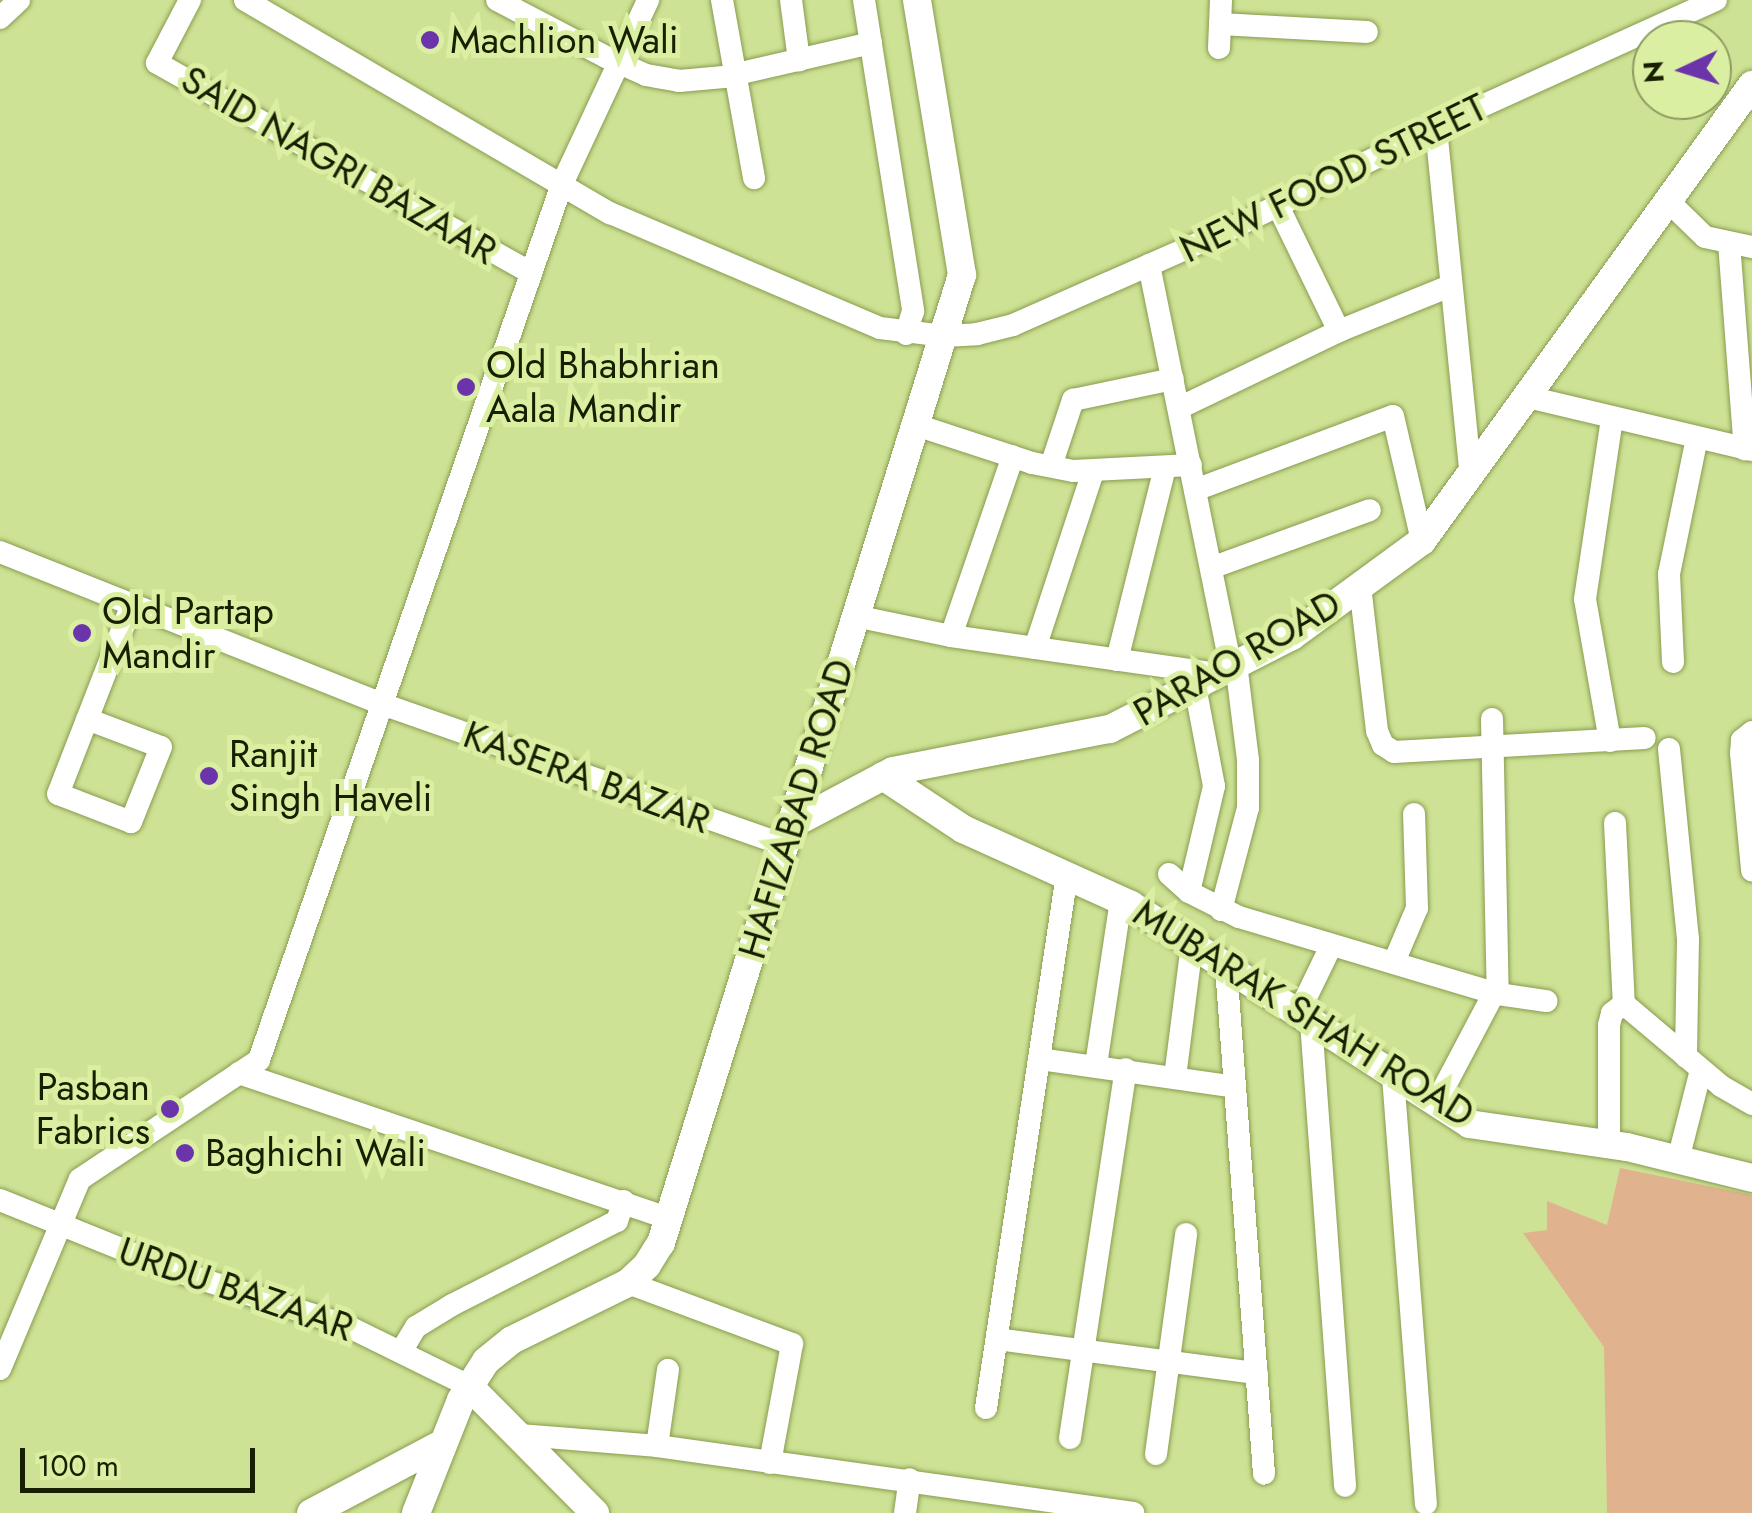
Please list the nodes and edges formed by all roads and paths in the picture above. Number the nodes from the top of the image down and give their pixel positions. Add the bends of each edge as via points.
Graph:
1 (18, 0) edge
2 (190, 0) edge
3 (245, 0) edge
4 (498, 0) edge
5 (648, 0) edge
6 (722, 0) edge
7 (791, 0) edge
8 (864, 0) edge
9 (917, 0) edge
10 (1716, 0) edge
11 (1221, 12) edge
12 (0, 18) edge
13 (1367, 32) dead end
14 (871, 43) junction
15 (1219, 48) dead end
16 (616, 60) junction
17 (800, 60) junction
18 (734, 74) junction
19 (1752, 85) edge
20 (1436, 128) junction
21 (754, 178) dead end
22 (562, 184) junction
23 (1669, 202) junction
24 (1278, 206) junction
25 (1741, 245) edge
26 (1149, 264) junction
27 (531, 273) junction
28 (1450, 286) junction
29 (1339, 332) junction
30 (906, 334) junction
31 (944, 336) junction
32 (1173, 379) junction
33 (1528, 398) junction
34 (1180, 408) junction
35 (1612, 418) junction
36 (916, 425) junction
37 (1697, 438) junction
38 (1748, 450) edge
39 (1013, 456) junction
40 (1192, 464) junction
41 (1051, 466) junction
42 (1164, 467) junction
43 (1093, 472) junction
44 (1472, 477) junction
45 (1195, 490) junction
46 (1370, 510) dead end
47 (1422, 541) junction
48 (0, 552) edge
49 (1211, 568) junction
50 (1360, 586) junction
51 (132, 604) junction
52 (856, 616) junction
53 (950, 636) junction
54 (1035, 648) junction
55 (1117, 660) junction
56 (1673, 662) dead end
57 (1220, 673) junction
58 (382, 704) junction
59 (87, 719) junction
60 (1492, 720) dead end
61 (1747, 736) edge
62 (1644, 738) dead end
63 (1610, 741) junction
64 (1670, 748) dead end
65 (1493, 750) junction
66 (882, 776) junction
67 (1414, 814) dead end
68 (1615, 823) dead end
69 (788, 835) junction
70 (1752, 870) edge
71 (1067, 874) junction
72 (1169, 874) dead end
73 (1188, 892) junction
74 (1120, 899) junction
75 (1221, 910) junction
76 (1192, 945) junction
77 (1331, 946) junction
78 (1394, 962) junction
79 (1226, 967) junction
80 (1496, 994) junction
81 (1546, 1001) dead end
82 (1624, 1004) junction
83 (1304, 1018) junction
84 (1039, 1059) junction
85 (1694, 1064) junction
86 (1096, 1066) junction
87 (1126, 1069) junction
88 (238, 1073) junction
89 (1394, 1076) junction
90 (1175, 1077) junction
91 (1235, 1087) junction
92 (1436, 1103) junction
93 (1752, 1104) edge
94 (1609, 1144) junction
95 (1678, 1160) junction
96 (1752, 1178) edge
97 (0, 1200) edge
98 (624, 1201) junction
99 (668, 1218) junction
100 (61, 1226) junction
101 (1186, 1234) dead end
102 (628, 1283) junction
103 (997, 1338) junction
104 (1084, 1349) junction
105 (402, 1350) junction
106 (1171, 1362) junction
107 (0, 1369) edge
108 (668, 1370) dead end
109 (1256, 1373) junction
110 (468, 1386) junction
111 (986, 1408) dead end
112 (521, 1435) junction
113 (1070, 1438) dead end
114 (442, 1443) junction
115 (657, 1446) junction
116 (1156, 1454) dead end
117 (770, 1463) junction
118 (1264, 1474) dead end
119 (910, 1479) junction
120 (1345, 1486) dead end
121 (987, 1502) edge
122 (1426, 1504) dead end
123 (1046, 1506) edge
124 (310, 1513) edge
125 (416, 1513) edge
126 (596, 1513) edge
127 (906, 1513) edge
128 (1132, 1513) edge

1 - 12 street
2 - 27 street, SAID NAGRI BAZAAR via 157,63
3 - 22 street, NEW FOOD STREET
4 - 16 street
5 - 16 street
6 - 18 street
7 - 17 street
8 - 14 street
9 - 31 main road, HAFIZABAD ROAD via 961,252 962,276
10 - 20 street, NEW FOOD STREET
11 - 13 street
11 - 15 street
14 - 17 street
14 - 30 street via 913,310
16 - 18 street via 679,82
16 - 22 street
17 - 18 street
18 - 21 street
19 - 23 main road, PARAO ROAD
20 - 24 street, NEW FOOD STREET
20 - 28 street
22 - 27 street
22 - 30 street, NEW FOOD STREET via 733,268
23 - 25 street via 1705,237
23 - 33 main road, PARAO ROAD
24 - 26 street, NEW FOOD STREET
24 - 29 street
25 - 38 street
26 - 31 street, NEW FOOD STREET via 1012,325
26 - 32 street
27 - 58 street
28 - 29 street
28 - 44 street
29 - 34 street
30 - 31 street, NEW FOOD STREET
31 - 36 main road, HAFIZABAD ROAD
32 - 34 street
32 - 41 street via 1073,400
33 - 35 street
33 - 44 main road, PARAO ROAD
34 - 40 street
35 - 37 street
35 - 63 street via 1584,599
36 - 39 street
36 - 52 main road, HAFIZABAD ROAD
37 - 38 street
37 - 56 street via 1669,574
39 - 41 street
39 - 53 street
40 - 42 street
40 - 45 street
41 - 43 street
42 - 43 street
42 - 55 street
43 - 54 street
44 - 47 main road, PARAO ROAD
45 - 47 street via 1393,416
45 - 49 street
46 - 49 street
47 - 50 main road, PARAO ROAD
48 - 51 street, KASERA BAZAR
49 - 57 street
50 - 57 main road, PARAO ROAD via 1292,636
50 - 65 street via 1383,745 1408,754
51 - 58 street, KASERA BAZAR
51 - 59 street
52 - 53 street
52 - 69 main road, HAFIZABAD ROAD
53 - 54 street
54 - 55 street
55 - 57 street
57 - 66 main road, PARAO ROAD via 1110,730
57 - 73 street via 1214,786
57 - 75 street via 1248,760 1248,808
58 - 69 street, KASERA BAZAR
58 - 88 street via 259,1060
59 - 59 street via 161,747 131,822 58,794
60 - 65 street
61 - 70 street
62 - 63 street
63 - 65 street
64 - 85 street
65 - 80 street
66 - 69 main road, PARAO ROAD
66 - 71 main road, MUBARAK SHAH ROAD via 963,829
67 - 78 street via 1417,908
68 - 82 street
69 - 99 main road, HAFIZABAD ROAD
71 - 74 main road, MUBARAK SHAH ROAD
71 - 84 street
72 - 73 street
73 - 75 street
74 - 76 main road, MUBARAK SHAH ROAD
74 - 86 street
75 - 77 street
76 - 79 main road, MUBARAK SHAH ROAD
76 - 90 street
77 - 78 street
77 - 83 street
78 - 80 street
79 - 83 main road, MUBARAK SHAH ROAD
79 - 91 street
80 - 81 street
80 - 92 street
82 - 85 street
82 - 94 street via 1610,1024
83 - 89 main road, MUBARAK SHAH ROAD
83 - 120 street
84 - 86 street
84 - 103 street
85 - 93 street
85 - 95 street
86 - 87 street
87 - 90 street
87 - 104 street
88 - 98 street
88 - 100 street via 80,1179
89 - 92 main road, MUBARAK SHAH ROAD
89 - 122 street
90 - 91 street
91 - 109 street
92 - 94 main road, MUBARAK SHAH ROAD via 1469,1124
94 - 95 main road, MUBARAK SHAH ROAD
95 - 96 main road, MUBARAK SHAH ROAD
97 - 100 street, URDU BAZAAR
98 - 99 street
98 - 105 street via 617,1221 440,1312 407,1335
99 - 102 main road, HAFIZABAD ROAD via 648,1266
100 - 105 street, URDU BAZAAR
100 - 107 street
101 - 106 street
102 - 110 main road, HAFIZABAD ROAD via 512,1340
102 - 117 street via 792,1344
103 - 104 street
103 - 111 street
104 - 106 street
104 - 113 street
105 - 110 street, URDU BAZAAR
106 - 109 street
106 - 116 street
108 - 115 street
109 - 118 street
110 - 112 main road
110 - 114 main road, HAFIZABAD ROAD
112 - 115 street
112 - 126 main road
114 - 124 main road
114 - 125 main road, HAFIZABAD ROAD
115 - 117 street
117 - 119 street
119 - 121 street
119 - 127 street
121 - 123 street
123 - 128 street

